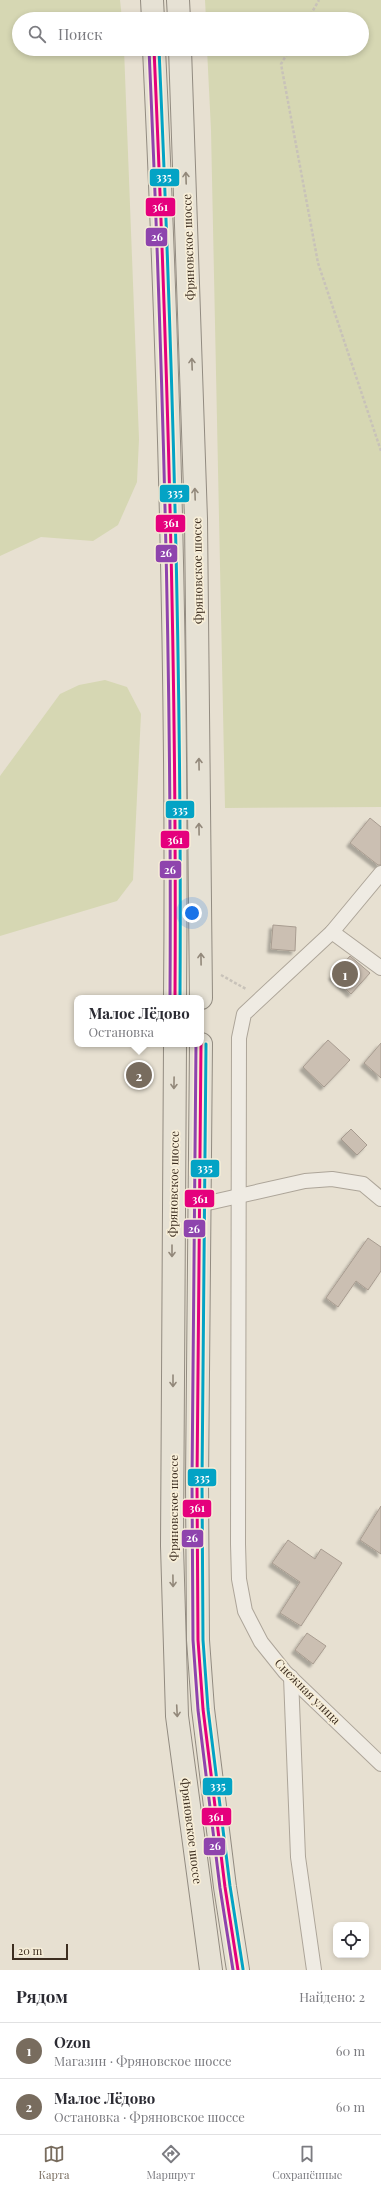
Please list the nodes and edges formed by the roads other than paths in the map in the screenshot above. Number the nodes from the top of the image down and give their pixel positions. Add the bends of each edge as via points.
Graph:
1 (152, 0) edge
2 (178, 0) edge
3 (153, 12) edge
4 (179, 12) edge
5 (154, 56) edge
6 (180, 56) edge
7 (381, 873) edge
8 (332, 932) junction
9 (381, 968) edge
10 (175, 995) edge
11 (201, 995) edge
12 (174, 1047) edge
13 (201, 1047) edge
14 (239, 1195) junction
15 (381, 1198) edge
16 (200, 1204) junction
17 (291, 1677) junction
18 (381, 1764) edge
19 (211, 1970) edge
20 (238, 1970) edge
21 (314, 1970) edge

1 - 3 main road
2 - 4 main road
5 - 10 main road, Фряновское шоссе via 170,429 174,635
11 -> 6 main road, Фряновское шоссе via 196,519
7 - 8 street, Снежная улица
8 - 9 street
8 - 14 street, Снежная улица via 244,1014 239,1038
12 -> 19 main road, Фряновское шоссе via 172,1546 175,1679 178,1724
13 - 16 main road, Фряновское шоссе
14 - 15 street via 305,1180 332,1179 363,1184
14 - 16 street
14 - 17 street, Снежная улица via 239,1579 245,1611 261,1642
16 - 20 main road, Фряновское шоссе via 198,1640 203,1710
17 - 18 street, Снежная улица
17 - 21 street via 298,1857

